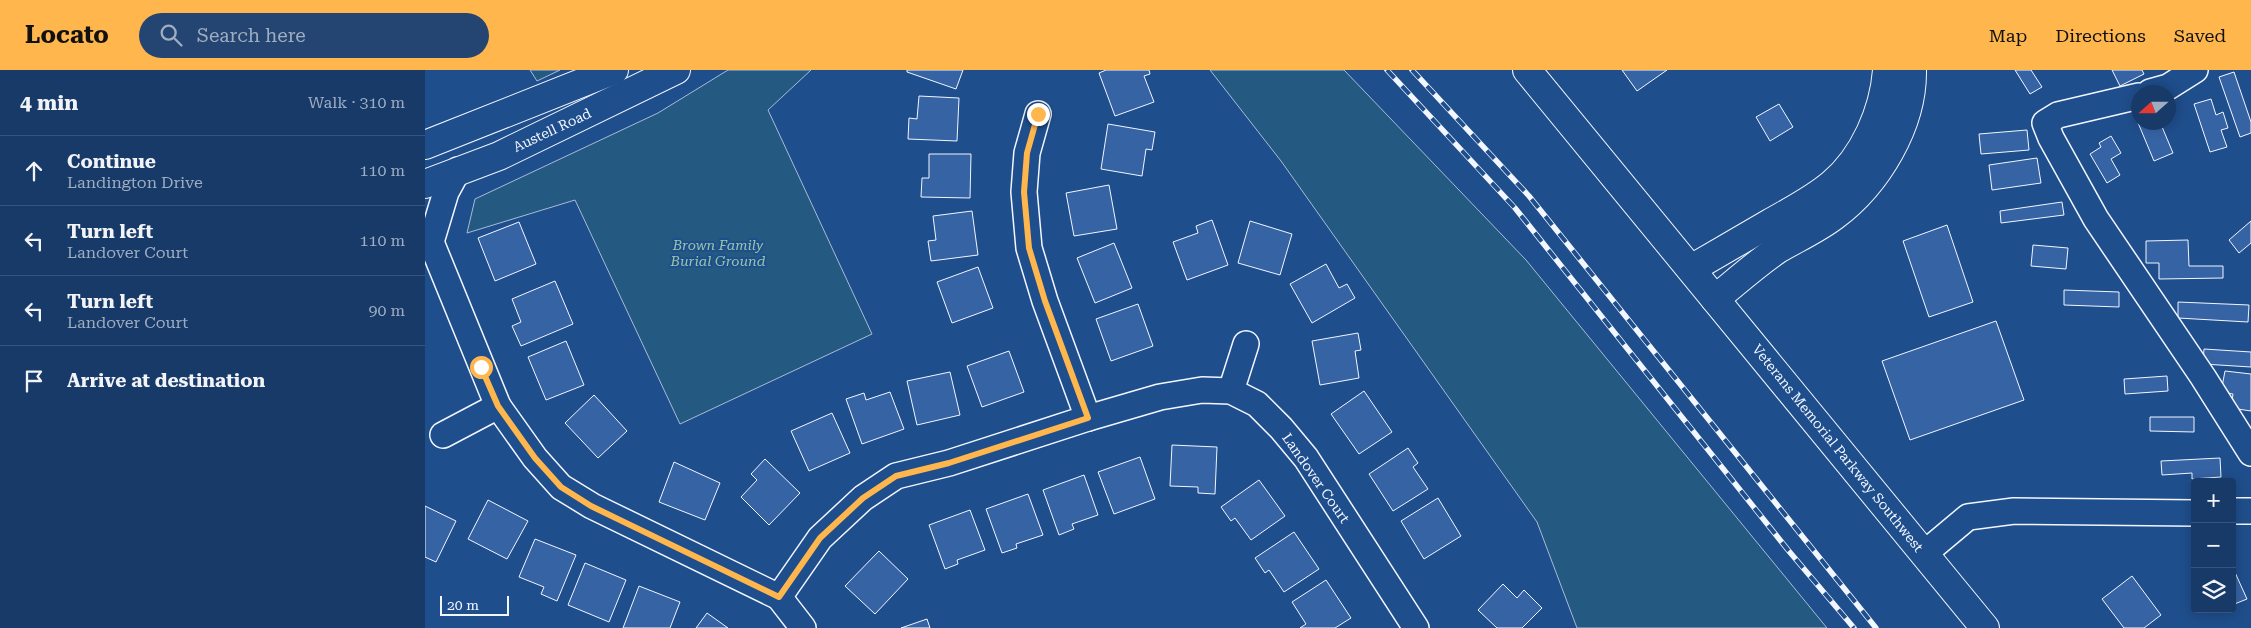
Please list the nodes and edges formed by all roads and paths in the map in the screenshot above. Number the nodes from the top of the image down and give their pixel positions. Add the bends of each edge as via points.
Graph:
1 (614, 70) edge
2 (676, 70) edge
3 (1527, 70) edge
4 (1887, 70) edge
5 (1912, 70) edge
6 (2195, 70) edge
7 (2172, 85) edge
8 (2131, 98) edge
9 (1038, 114) dead end
10 (425, 145) edge
11 (458, 170) junction
12 (425, 184) edge
13 (428, 241) edge
14 (1691, 269) junction
15 (1715, 299) junction
16 (1246, 344) dead end
17 (1231, 391) junction
18 (498, 406) junction
19 (1088, 418) junction
20 (443, 435) dead end
21 (2251, 453) edge
22 (2236, 511) edge
23 (2251, 511) edge
24 (2191, 513) edge
25 (1925, 553) junction
26 (779, 597) junction
27 (803, 628) edge
28 (1416, 628) edge
29 (1985, 628) edge

1 - 10 main road
2 - 11 main road, Austell Road via 499,156
3 - 14 main road, Veterans Memorial Parkway Southwest
4 - 14 main road via 1881,104 1866,139 1832,184 1794,210
5 - 15 main road via 1909,101 1894,142 1852,202 1766,258
6 - 7 street
8 - 21 street via 2058,115 2045,123 2096,219
9 - 19 street via 1027,153 1024,192 1029,248
11 - 12 main road, Austell Road
11 - 13 street
13 - 18 street
14 - 15 main road, Veterans Memorial Parkway Southwest
15 - 25 main road, Veterans Memorial Parkway Southwest
16 - 17 street
17 - 19 street, Landover Court via 1202,390 1160,397
17 - 28 street, Landover Court via 1257,404 1306,458
18 - 20 street
18 - 26 street via 535,458 561,487 591,506
19 - 26 street, Landover Court via 949,463 896,476 863,498 820,538
22 - 23 street
24 - 25 street via 2014,511 1968,517
25 - 29 main road, Veterans Memorial Parkway Southwest
26 - 27 street

